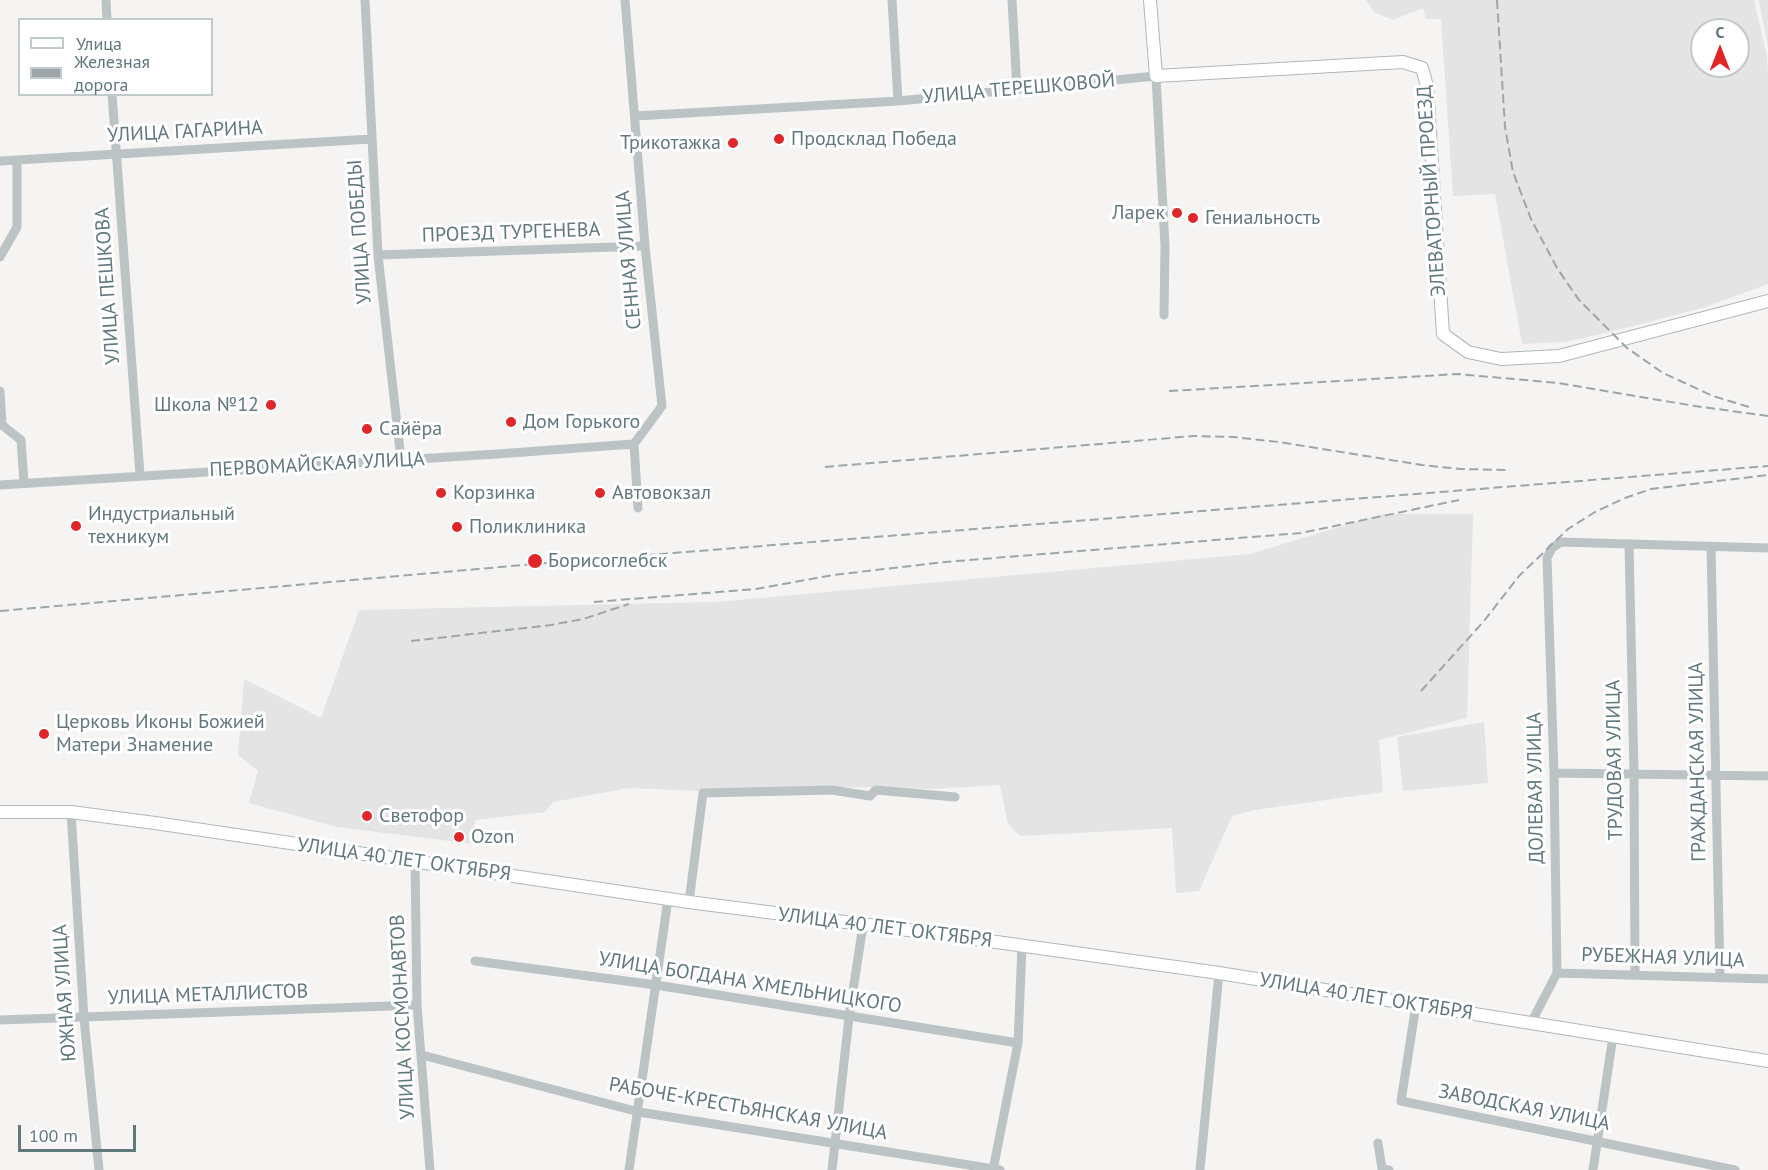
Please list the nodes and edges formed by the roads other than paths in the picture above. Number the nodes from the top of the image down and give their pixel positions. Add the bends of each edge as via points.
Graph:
1 (106, 0) edge
2 (366, 0) edge
3 (625, 0) edge
4 (892, 0) edge
5 (1012, 0) edge
6 (1150, 0) edge
7 (107, 18) edge
8 (1403, 62) joint
9 (1156, 76) junction
10 (1017, 90) junction
11 (112, 96) edge
12 (898, 100) junction
13 (635, 116) junction
14 (372, 139) junction
15 (116, 154) junction
16 (17, 160) junction
17 (0, 161) edge
18 (645, 246) junction
19 (378, 255) junction
20 (0, 257) edge
21 (1768, 301) edge
22 (1164, 315) dead end
23 (0, 391) edge
24 (634, 444) junction
25 (401, 460) junction
26 (140, 476) junction
27 (24, 483) junction
28 (0, 485) edge
29 (638, 508) dead end
30 (1629, 544) junction
31 (1711, 547) junction
32 (1768, 548) edge
33 (1554, 773) junction
34 (1634, 773) junction
35 (1717, 775) junction
36 (1768, 776) edge
37 (955, 797) dead end
38 (0, 812) edge
39 (71, 812) junction
40 (415, 862) junction
41 (668, 899) junction
42 (689, 902) junction
43 (863, 925) junction
44 (1022, 946) junction
45 (475, 961) dead end
46 (1219, 973) junction
47 (1557, 973) junction
48 (1635, 975) junction
49 (1719, 978) junction
50 (1768, 979) edge
51 (657, 985) junction
52 (417, 1005) junction
53 (1416, 1005) junction
54 (849, 1017) junction
55 (84, 1018) junction
56 (0, 1020) edge
57 (1531, 1023) junction
58 (1613, 1036) junction
59 (1018, 1043) junction
60 (422, 1055) junction
61 (1768, 1061) edge
62 (639, 1112) junction
63 (1597, 1141) junction
64 (836, 1143) junction
65 (1378, 1143) dead end
66 (995, 1169) edge
67 (99, 1170) edge
68 (430, 1170) edge
69 (629, 1170) edge
70 (832, 1170) edge
71 (1200, 1170) edge
72 (1389, 1170) edge
73 (1593, 1170) edge
74 (1735, 1170) edge

1 - 7 street
2 - 14 street, УЛИЦА ПОБЕДЫ
3 - 13 street, СЕННАЯ УЛИЦА
4 - 12 street
5 - 10 street
6 - 9 street
8 - 9 street, УЛИЦА ТЕРЕШКОВОЙ
8 - 21 street, ЭЛЕВАТОРНЫЙ ПРОЕЗД via 1422,68 1427,86 1443,334 1468,352 1501,359 1559,356
9 - 10 street, УЛИЦА ТЕРЕШКОВОЙ
9 - 22 street via 1165,246
10 - 12 street, УЛИЦА ТЕРЕШКОВОЙ
11 - 15 street, УЛИЦА ПЕШКОВА
12 - 13 street, УЛИЦА ТЕРЕШКОВОЙ
13 - 18 street, СЕННАЯ УЛИЦА
14 - 15 street, УЛИЦА ГАГАРИНА
14 - 19 street, УЛИЦА ПОБЕДЫ
15 - 16 street, УЛИЦА ГАГАРИНА
15 - 26 street, УЛИЦА ПЕШКОВА
16 - 17 street, УЛИЦА ГАГАРИНА
16 - 20 street via 17,227
18 - 19 street, ПРОЕЗД ТУРГЕНЕВА
18 - 24 street, СЕННАЯ УЛИЦА via 662,406
19 - 25 street, УЛИЦА ПОБЕДЫ
23 - 27 street via 2,424 21,440
24 - 25 street, ПЕРВОМАЙСКАЯ УЛИЦА
24 - 29 street
25 - 26 street, ПЕРВОМАЙСКАЯ УЛИЦА
26 - 27 street, ПЕРВОМАЙСКАЯ УЛИЦА
27 - 28 street, ПЕРВОМАЙСКАЯ УЛИЦА
30 - 31 street
30 - 33 street, ДОЛЕВАЯ УЛИЦА via 1561,542 1547,558
30 - 34 street, ТРУДОВАЯ УЛИЦА
31 - 32 street
31 - 35 street, ГРАЖДАНСКАЯ УЛИЦА
33 - 34 street
33 - 47 street, ДОЛЕВАЯ УЛИЦА
34 - 35 street
34 - 48 street, ТРУДОВАЯ УЛИЦА
35 - 36 street
35 - 49 street, ГРАЖДАНСКАЯ УЛИЦА
37 - 42 street via 876,790 870,796 832,790 704,793
38 - 39 street, УЛИЦА 40 ЛЕТ ОКТЯБРЯ
39 - 40 street, УЛИЦА 40 ЛЕТ ОКТЯБРЯ
39 - 55 street, ЮЖНАЯ УЛИЦА
40 - 41 street, УЛИЦА 40 ЛЕТ ОКТЯБРЯ
40 - 52 street, УЛИЦА КОСМОНАВТОВ
41 - 42 street, УЛИЦА 40 ЛЕТ ОКТЯБРЯ
41 - 51 street
42 - 43 street, УЛИЦА 40 ЛЕТ ОКТЯБРЯ
43 - 44 street, УЛИЦА 40 ЛЕТ ОКТЯБРЯ
43 - 54 street
44 - 46 street, УЛИЦА 40 ЛЕТ ОКТЯБРЯ
44 - 59 street
45 - 51 street, УЛИЦА БОГДАНА ХМЕЛЬНИЦКОГО
46 - 53 street, УЛИЦА 40 ЛЕТ ОКТЯБРЯ
46 - 71 street
47 - 48 street, РУБЕЖНАЯ УЛИЦА
47 - 57 street, ДОЛЕВАЯ УЛИЦА
48 - 49 street, РУБЕЖНАЯ УЛИЦА
49 - 50 street, РУБЕЖНАЯ УЛИЦА
51 - 54 street, УЛИЦА БОГДАНА ХМЕЛЬНИЦКОГО
51 - 62 street
52 - 55 street, УЛИЦА МЕТАЛЛИСТОВ
52 - 60 street, УЛИЦА КОСМОНАВТОВ
53 - 57 street, УЛИЦА 40 ЛЕТ ОКТЯБРЯ
53 - 63 street, ЗАВОДСКАЯ УЛИЦА via 1401,1101
54 - 59 street, УЛИЦА БОГДАНА ХМЕЛЬНИЦКОГО
54 - 64 street
55 - 56 street, УЛИЦА МЕТАЛЛИСТОВ
55 - 67 street, ЮЖНАЯ УЛИЦА
57 - 58 street, УЛИЦА 40 ЛЕТ ОКТЯБРЯ
58 - 61 street, УЛИЦА 40 ЛЕТ ОКТЯБРЯ
58 - 63 street
59 - 66 street
60 - 62 street, РАБОЧЕ-КРЕСТЬЯНСКАЯ УЛИЦА
60 - 68 street, УЛИЦА КОСМОНАВТОВ
62 - 64 street, РАБОЧЕ-КРЕСТЬЯНСКАЯ УЛИЦА
62 - 69 street
63 - 73 street
63 - 74 street, ЗАВОДСКАЯ УЛИЦА
64 - 66 street, РАБОЧЕ-КРЕСТЬЯНСКАЯ УЛИЦА
64 - 70 street
65 - 72 street via 1382,1169

